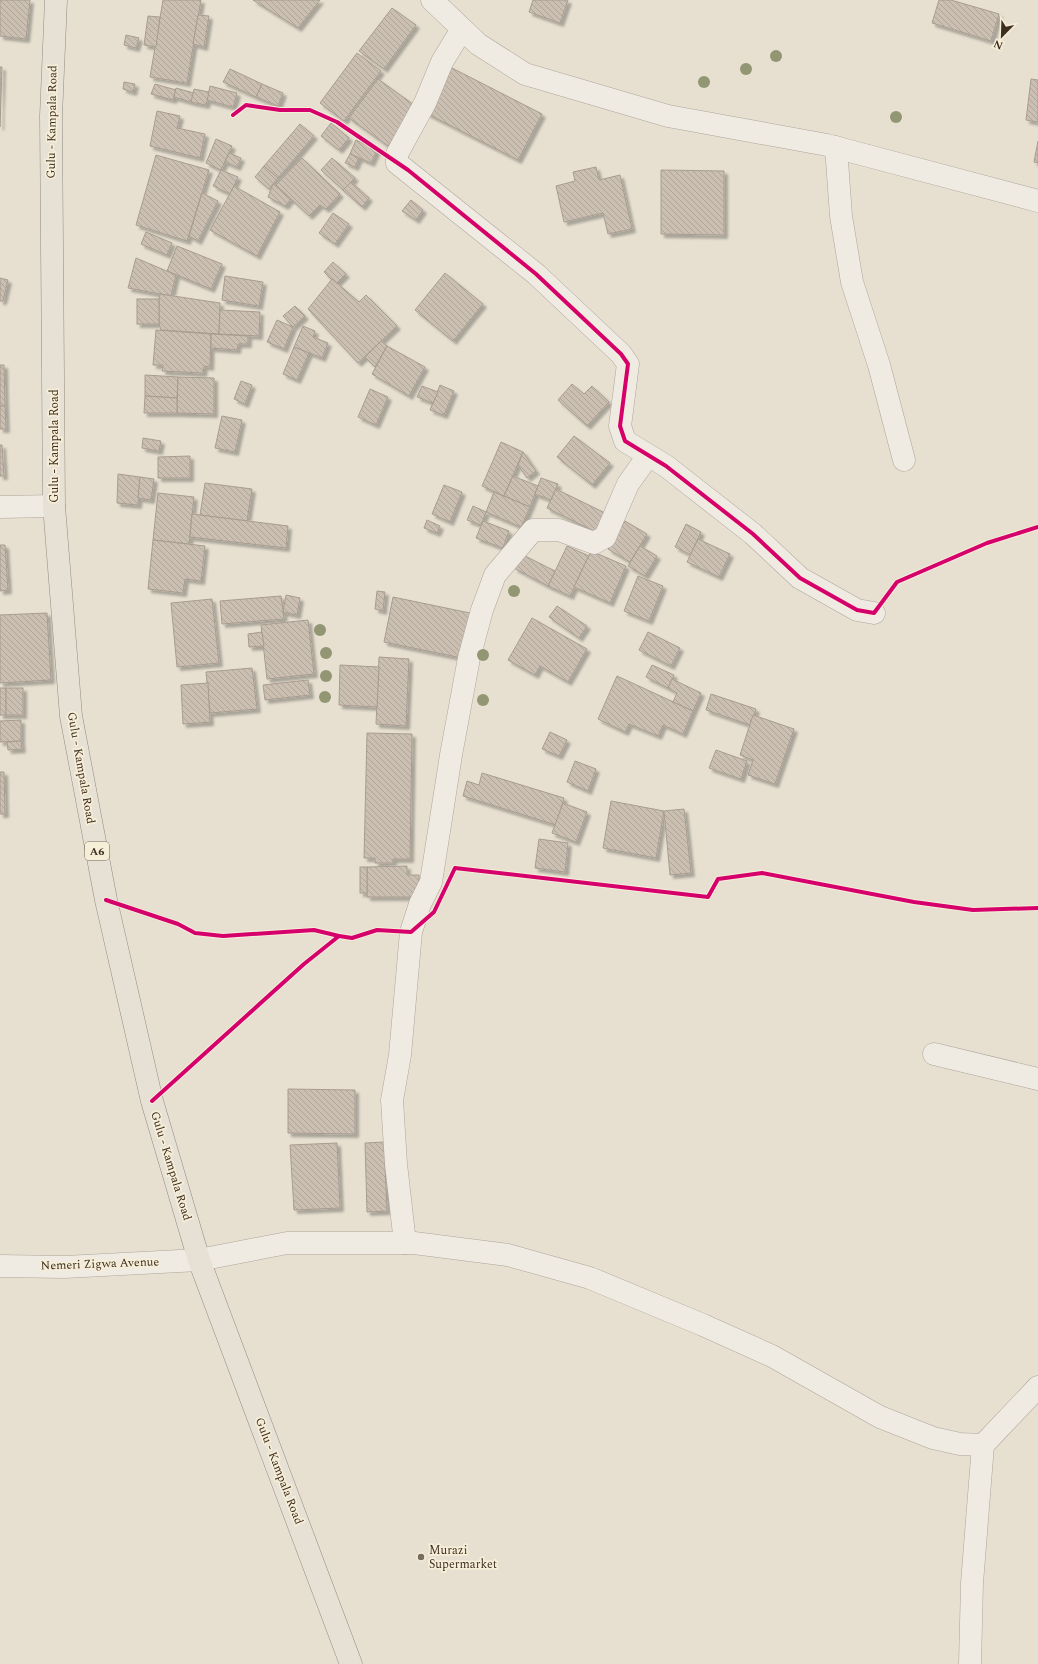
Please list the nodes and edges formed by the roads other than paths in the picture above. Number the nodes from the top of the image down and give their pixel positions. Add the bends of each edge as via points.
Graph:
1 (56, 0) edge
2 (432, 0) edge
3 (462, 28) junction
4 (836, 147) junction
5 (1038, 201) edge
6 (648, 456) junction
7 (904, 460) dead end
8 (54, 506) junction
9 (0, 507) edge
10 (874, 613) dead end
11 (934, 1054) dead end
12 (1038, 1079) edge
13 (405, 1243) junction
14 (199, 1260) junction
15 (0, 1266) edge
16 (1038, 1387) edge
17 (983, 1445) junction
18 (351, 1664) edge
19 (970, 1664) edge

1 - 8 main road, Gulu - Kampala Road / A6 via 51,116
2 - 3 street
3 - 4 street via 478,44 525,74 668,116
3 - 6 street via 442,62 425,103 397,154 397,162 536,274 621,354 628,364 620,426 625,441
4 - 5 street
4 - 7 street via 841,216 852,282 879,365
6 - 10 street via 666,466 753,534 800,578 857,610
6 - 13 street via 628,484 605,537 594,543 559,530 533,530 495,575 482,610 468,665 451,754 431,882 420,904 411,932 400,1055 392,1100
8 - 9 street
8 - 14 main road, Gulu - Kampala Road / A6 via 71,716 106,900 152,1101
11 - 12 street
13 - 14 street, Nemeri Zigwa Avenue via 287,1243
13 - 17 street, Nemeri Zigwa Avenue via 508,1255 590,1278 772,1356 880,1417 933,1438 960,1444
14 - 15 street, Nemeri Zigwa Avenue via 65,1267
14 - 18 main road, Gulu - Kampala Road / A6
16 - 17 street
17 - 19 street via 972,1583

